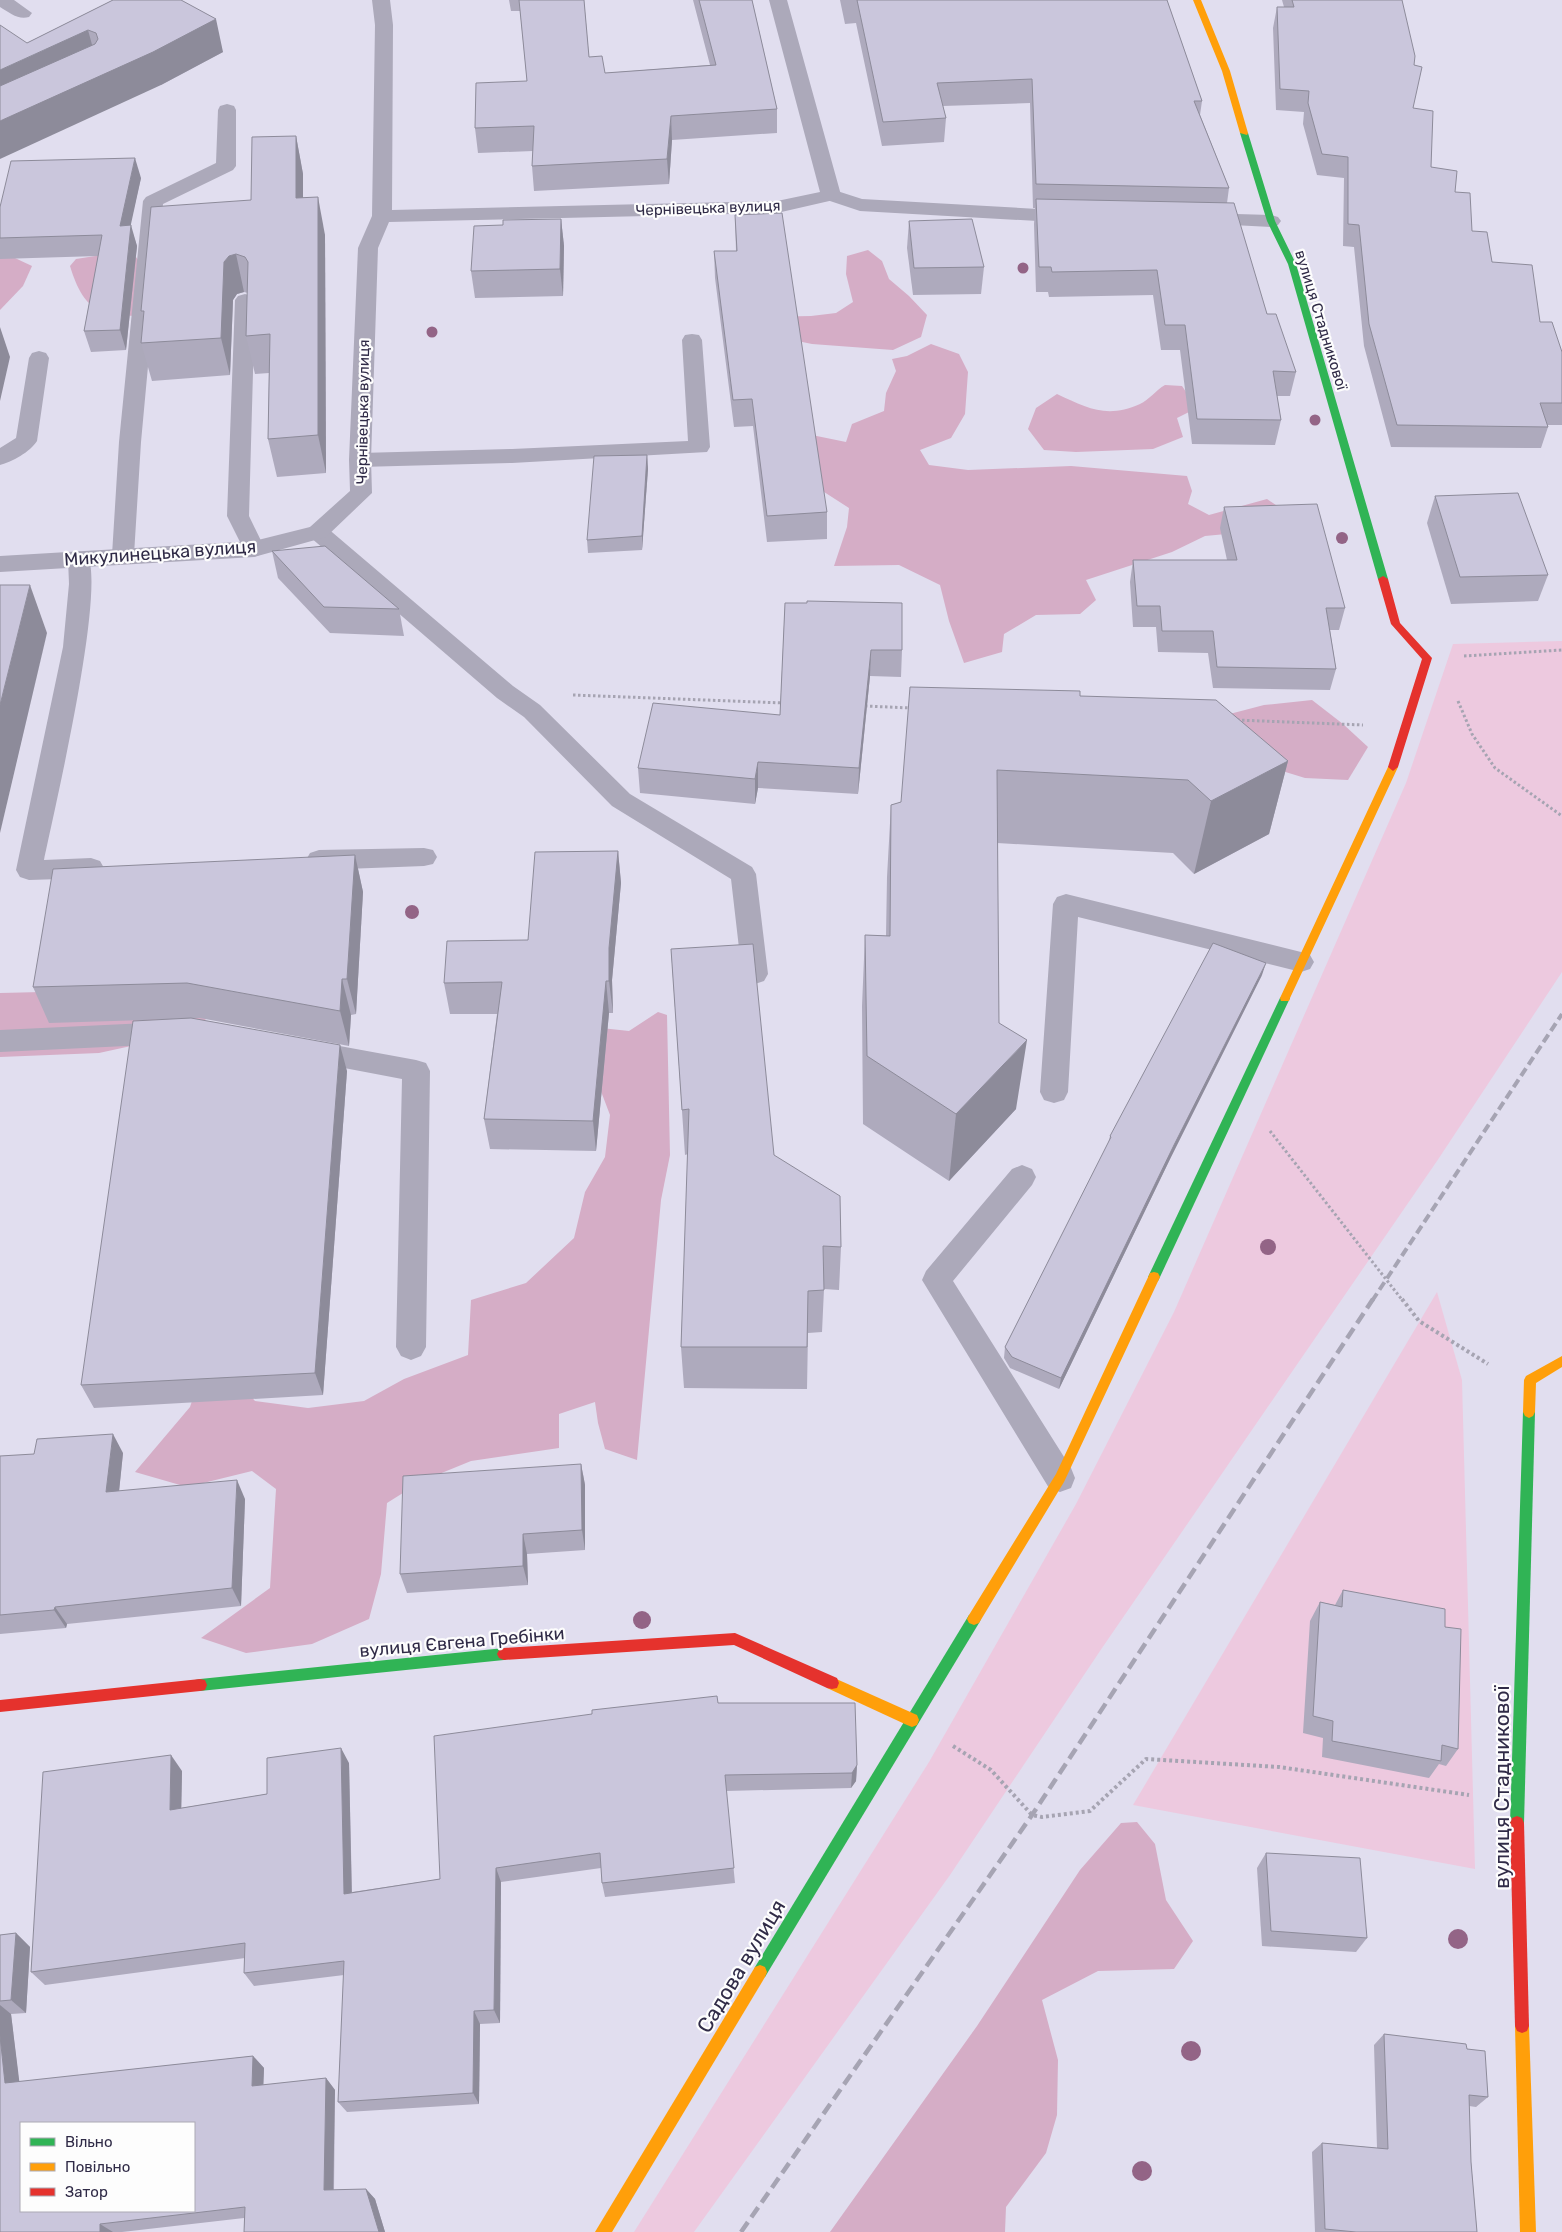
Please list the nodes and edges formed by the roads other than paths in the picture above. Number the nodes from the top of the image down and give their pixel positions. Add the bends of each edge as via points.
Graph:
1 (1, 0) edge
2 (381, 0) edge
3 (778, 0) edge
4 (1197, 0) edge
5 (23, 13) dead end
6 (228, 110) dead end
7 (831, 195) junction
8 (382, 216) junction
9 (1095, 218) edge
10 (1183, 219) edge
11 (1271, 221) junction
12 (245, 300) edge
13 (692, 340) dead end
14 (39, 358) dead end
15 (0, 458) edge
16 (360, 460) junction
17 (318, 532) junction
18 (254, 549) junction
19 (123, 555) junction
20 (79, 558) junction
21 (0, 564) edge
22 (1426, 658) joint
23 (424, 857) dead end
24 (296, 861) edge
25 (118, 867) edge
26 (1301, 962) junction
27 (754, 974) edge
28 (190, 1032) edge
29 (0, 1041) edge
30 (287, 1048) edge
31 (1054, 1092) dead end
32 (1022, 1177) dead end
33 (411, 1347) dead end
34 (1562, 1361) edge
35 (1060, 1478) junction
36 (0, 1706) edge
37 (912, 1720) junction
38 (603, 2232) edge
39 (1528, 2232) edge

1 - 5 street
2 - 8 street, Чернівецька вулиця via 384,25
3 - 7 street
4 - 11 street, вулиця Стадникової via 1226,71
6 - 19 street via 226,166 153,201 130,442
7 - 8 street, Чернівецька вулиця via 777,207
7 - 9 street via 860,205
8 - 16 street, Чернівецька вулиця via 368,248
10 - 11 street
11 - 22 street, вулиця Стадникової via 1292,264 1396,624
12 - 18 street via 238,516
13 - 16 street via 699,447
14 - 15 street via 26,441
16 - 17 street, Чернівецька вулиця via 361,493
17 - 18 street, Микулинецька вулиця
17 - 27 street via 505,692 532,711 621,800 743,874
18 - 19 street, Микулинецька вулиця
19 - 20 street, Микулинецька вулиця
20 - 21 street, Микулинецька вулиця
20 - 25 street via 74,647 29,870
22 - 26 street, Садова вулиця via 1392,769
23 - 24 street
26 - 31 street via 1066,904
26 - 35 street, Садова вулиця
28 - 29 street
30 - 33 street via 416,1071
32 - 35 street via 936,1280
34 - 39 street, вулиця Стадникової via 1530,1380 1516,1804
35 - 37 street, Садова вулиця
36 - 37 street, вулиця Євгена Гребінки via 465,1657 735,1639
37 - 38 street, Садова вулиця

